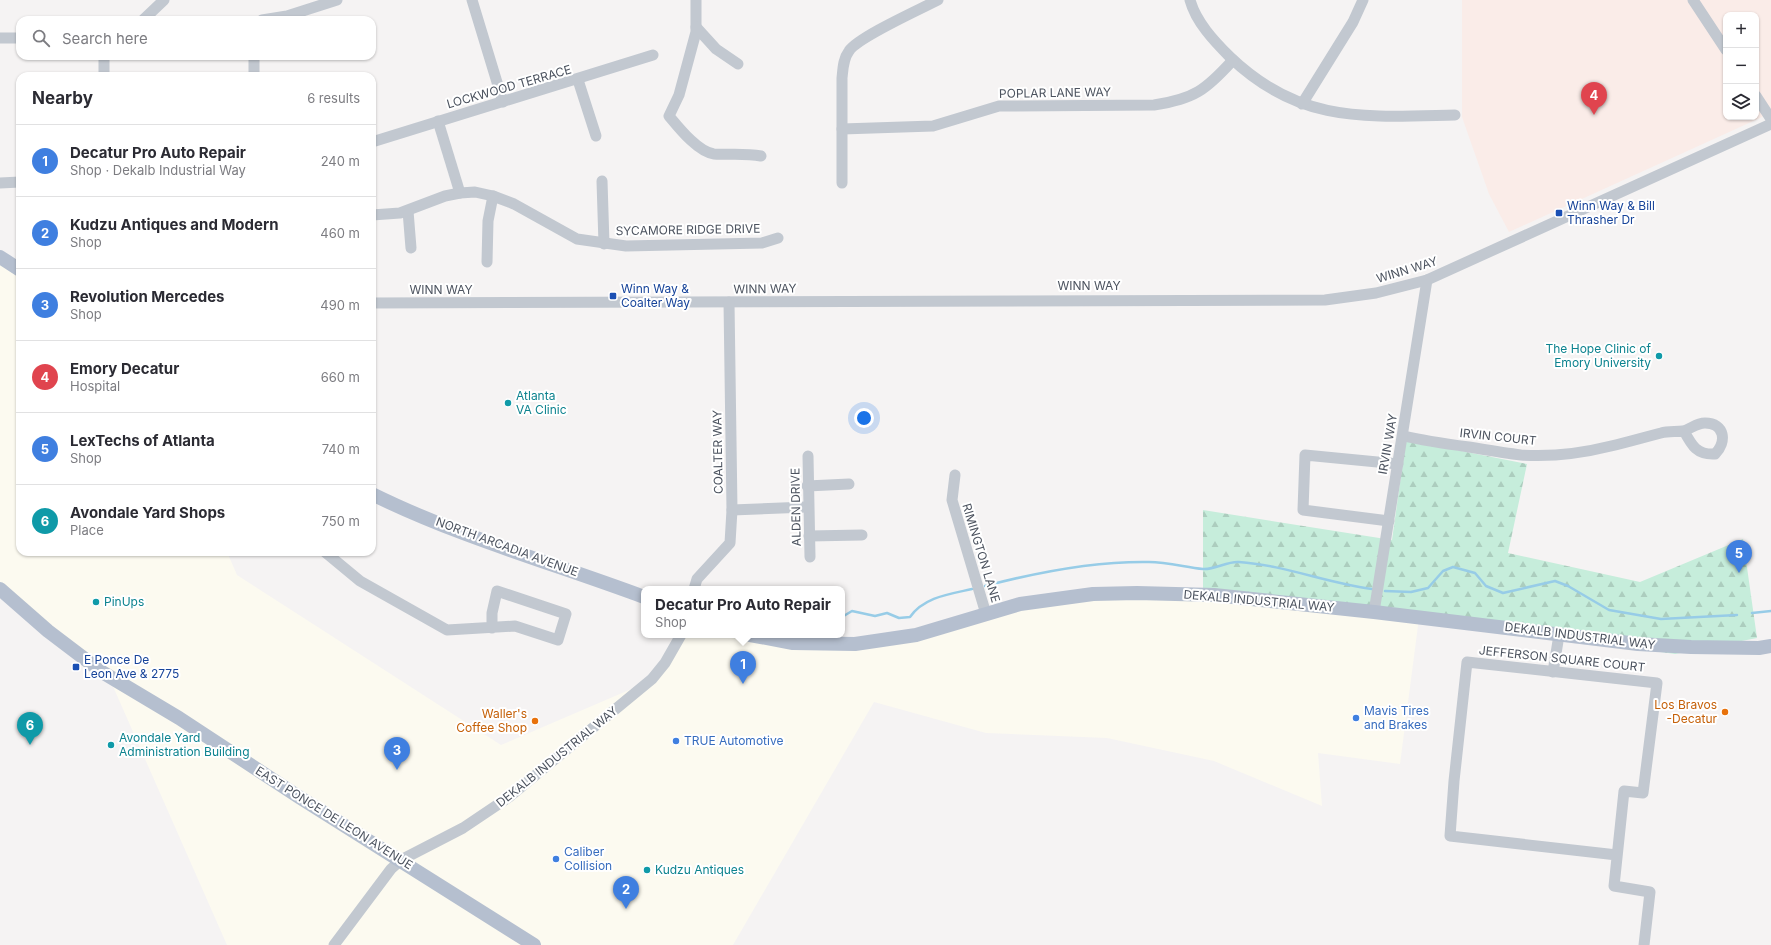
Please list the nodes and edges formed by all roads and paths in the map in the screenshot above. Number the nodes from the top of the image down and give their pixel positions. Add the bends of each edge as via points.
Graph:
1 (164, 0) edge
2 (338, 0) edge
3 (472, 0) edge
4 (696, 0) edge
5 (938, 0) edge
6 (1190, 0) edge
7 (1363, 0) edge
8 (1693, 0) edge
9 (147, 16) edge
10 (287, 16) edge
11 (696, 27) junction
12 (0, 38) edge
13 (16, 38) edge
14 (1725, 48) edge
15 (653, 55) dead end
16 (104, 60) edge
17 (254, 60) edge
18 (1233, 60) junction
19 (738, 64) dead end
20 (104, 72) edge
21 (254, 72) edge
22 (578, 80) junction
23 (1759, 101) edge
24 (503, 102) junction
25 (1302, 104) junction
26 (1455, 115) dead end
27 (1771, 119) edge
28 (438, 121) junction
29 (1771, 124) edge
30 (842, 129) junction
31 (596, 136) dead end
32 (376, 141) edge
33 (761, 156) dead end
34 (602, 181) dead end
35 (16, 182) edge
36 (0, 183) edge
37 (842, 183) dead end
38 (460, 193) junction
39 (493, 196) junction
40 (408, 211) junction
41 (376, 215) edge
42 (778, 238) dead end
43 (604, 244) junction
44 (411, 248) dead end
45 (0, 257) edge
46 (487, 262) dead end
47 (16, 267) edge
48 (1427, 280) junction
49 (729, 302) junction
50 (376, 303) edge
51 (1684, 431) dead end
52 (1404, 436) junction
53 (808, 456) dead end
54 (1398, 464) junction
55 (955, 475) dead end
56 (849, 484) dead end
57 (807, 486) junction
58 (376, 496) edge
59 (807, 507) junction
60 (732, 510) junction
61 (1389, 521) junction
62 (862, 535) dead end
63 (809, 536) junction
64 (330, 556) edge
65 (810, 557) dead end
66 (695, 586) edge
67 (0, 590) edge
68 (641, 596) edge
69 (1374, 612) junction
70 (986, 614) junction
71 (492, 628) junction
72 (1559, 635) junction
73 (679, 638) edge
74 (766, 638) edge
75 (1771, 646) edge
76 (1553, 672) junction
77 (1617, 855) junction
78 (401, 860) junction
79 (334, 945) edge
80 (534, 945) edge
81 (1644, 945) edge

1 - 9 street
2 - 10 street
3 - 24 street
4 - 11 street
5 - 30 street via 862,40 849,51 843,67
6 - 18 street via 1196,16 1206,30
7 - 25 street via 1353,22
8 - 14 street
11 - 19 street via 716,49
11 - 33 street via 679,96 669,116 690,140 712,154
12 - 13 street
15 - 22 street, LOCKWOOD TERRACE
16 - 20 street
17 - 21 street
18 - 25 street via 1256,80
18 - 30 street, POPLAR LANE WAY via 1211,84 1175,102 1154,105 999,106 932,126
22 - 24 street, LOCKWOOD TERRACE
22 - 31 street
23 - 27 street
24 - 28 street, LOCKWOOD TERRACE
25 - 26 street via 1361,116
28 - 32 street, LOCKWOOD TERRACE
28 - 38 street
29 - 48 street, WINN WAY
30 - 37 street
34 - 43 street
35 - 36 street
38 - 39 street, SYCAMORE RIDGE DRIVE via 475,192
38 - 40 street, SYCAMORE RIDGE DRIVE via 445,196
39 - 43 street, SYCAMORE RIDGE DRIVE via 514,204 577,239
39 - 46 street via 488,221
40 - 41 street, SYCAMORE RIDGE DRIVE
40 - 44 street
42 - 43 street, SYCAMORE RIDGE DRIVE via 762,243 626,246
45 - 47 main road
48 - 49 street, WINN WAY via 1376,293 1325,300
48 - 52 street, IRVIN WAY
49 - 50 street, WINN WAY
49 - 60 street, COALTER WAY
51 - 52 street, IRVIN COURT via 1662,432 1611,447 1580,452 1522,455
52 - 54 street, IRVIN WAY
53 - 57 street, ALDEN DRIVE
54 - 61 street, IRVIN WAY
54 - 61 street via 1305,456 1303,510
55 - 70 street, RIMINGTON LANE via 952,500
56 - 57 street
57 - 59 street, ALDEN DRIVE
58 - 68 main road, NORTH ARCADIA AVENUE via 508,550
59 - 60 street
59 - 63 street, ALDEN DRIVE
60 - 66 street, COALTER WAY via 730,543 697,579
61 - 69 street, IRVIN WAY
62 - 63 street
63 - 65 street, ALDEN DRIVE
64 - 71 street via 360,581 447,630
67 - 78 main road, EAST PONCE DE LEON AVENUE via 102,672 179,718 298,797
69 - 70 main road, DEKALB INDUSTRIAL WAY via 1214,595 1137,592 1059,597 1020,604
69 - 72 main road, DEKALB INDUSTRIAL WAY
70 - 74 main road, DEKALB INDUSTRIAL WAY via 916,635 855,644 793,643
71 - 71 street via 516,626 558,640 566,614 497,591 492,613
72 - 75 main road, DEKALB INDUSTRIAL WAY via 1679,647
72 - 76 street
73 - 78 street, DEKALB INDUSTRIAL WAY via 652,679 527,784 463,828
76 - 77 street, JEFFERSON SQUARE COURT via 1657,683 1643,793 1624,791
76 - 77 street, JEFFERSON SQUARE COURT via 1467,662 1450,836
77 - 81 street, JEFFERSON SQUARE COURT via 1614,886 1650,892
78 - 79 street, DEKALB INDUSTRIAL WAY via 382,879
78 - 80 main road, EAST PONCE DE LEON AVENUE

